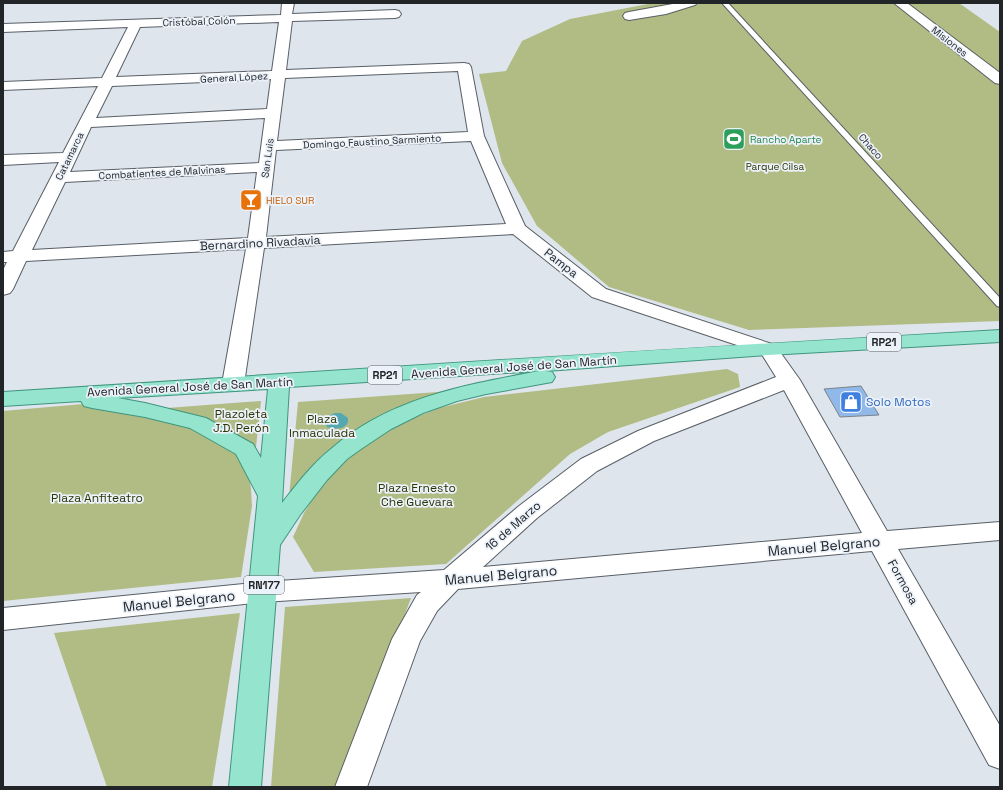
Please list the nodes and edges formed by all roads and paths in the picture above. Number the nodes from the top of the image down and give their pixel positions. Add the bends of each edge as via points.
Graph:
1 (288, 3) edge
2 (691, 3) edge
3 (725, 3) edge
4 (900, 3) edge
5 (395, 14) dead end
6 (629, 16) dead end
7 (286, 17) junction
8 (136, 23) junction
9 (3, 28) edge
10 (464, 67) joint
11 (279, 75) junction
12 (1000, 80) edge
13 (106, 83) junction
14 (3, 86) edge
15 (273, 113) junction
16 (86, 123) junction
17 (476, 136) junction
18 (268, 146) junction
19 (68, 156) junction
20 (3, 160) edge
21 (265, 167) junction
22 (59, 177) junction
23 (517, 229) junction
24 (256, 243) junction
25 (12, 256) edge
26 (3, 289) edge
27 (1000, 304) edge
28 (1000, 336) edge
29 (768, 349) junction
30 (635, 359) junction
31 (789, 380) junction
32 (279, 382) junction
33 (232, 384) junction
34 (55, 395) junction
35 (3, 399) edge
36 (270, 496) junction
37 (1000, 531) edge
38 (880, 540) junction
39 (266, 545) junction
40 (451, 580) junction
41 (263, 592) junction
42 (3, 619) edge
43 (1000, 755) edge
44 (245, 787) edge
45 (351, 787) edge

1 - 7 street, San Luis
2 - 6 street
3 - 27 lane, Chaco
4 - 12 street, Misiones
5 - 7 street, Cristóbal Colón
7 - 8 street, Cristóbal Colón
7 - 11 street, San Luis
8 - 9 street, Cristóbal Colón
8 - 13 street, Catamarca
10 - 11 street, General López
10 - 17 street, Pampa
11 - 13 street, General López
11 - 15 street, San Luis
13 - 14 street, General López
13 - 16 street, Catamarca
15 - 16 street
15 - 18 street, San Luis
16 - 19 street, Catamarca
17 - 18 street, Domingo Faustino Sarmiento
17 - 23 street, Pampa
18 - 21 street, San Luis
19 - 20 street
19 - 22 street, Catamarca
21 - 22 street, Combatientes de Malvinas
21 - 24 street, San Luis
22 - 25 street, Catamarca
23 - 24 street, Bernardino Rivadavia
23 - 29 street, Pampa via 599,293
24 - 25 street, Bernardino Rivadavia
24 - 33 street, San Luis
25 - 26 street, Catamarca
28 - 29 main road, Avenida General José de San Martín / RP21
29 - 30 main road, Avenida General José de San Martín / RP21
29 - 31 street, Formosa
30 - 32 main road, Avenida General José de San Martín / RP21
30 - 39 main road via 466,392 428,404 379,425 339,454 304,491
31 - 38 street, Formosa
31 - 40 street, 16 de Marzo via 646,436 589,465 528,512
32 - 33 main road, Avenida General José de San Martín / RP21
32 - 36 main road, RN177
33 - 34 main road, Avenida General José de San Martín / RP21
34 - 35 main road, Avenida General José de San Martín / RP21
34 - 36 main road via 198,422 245,449
36 - 39 main road, RN177
37 - 38 street, Manuel Belgrano
38 - 40 street, Manuel Belgrano
38 - 43 street, Formosa
39 - 41 main road, RN177
40 - 41 street, Manuel Belgrano
40 - 45 street, 16 de Marzo via 428,603 406,639
41 - 42 street, Manuel Belgrano
41 - 44 main road, RN177

